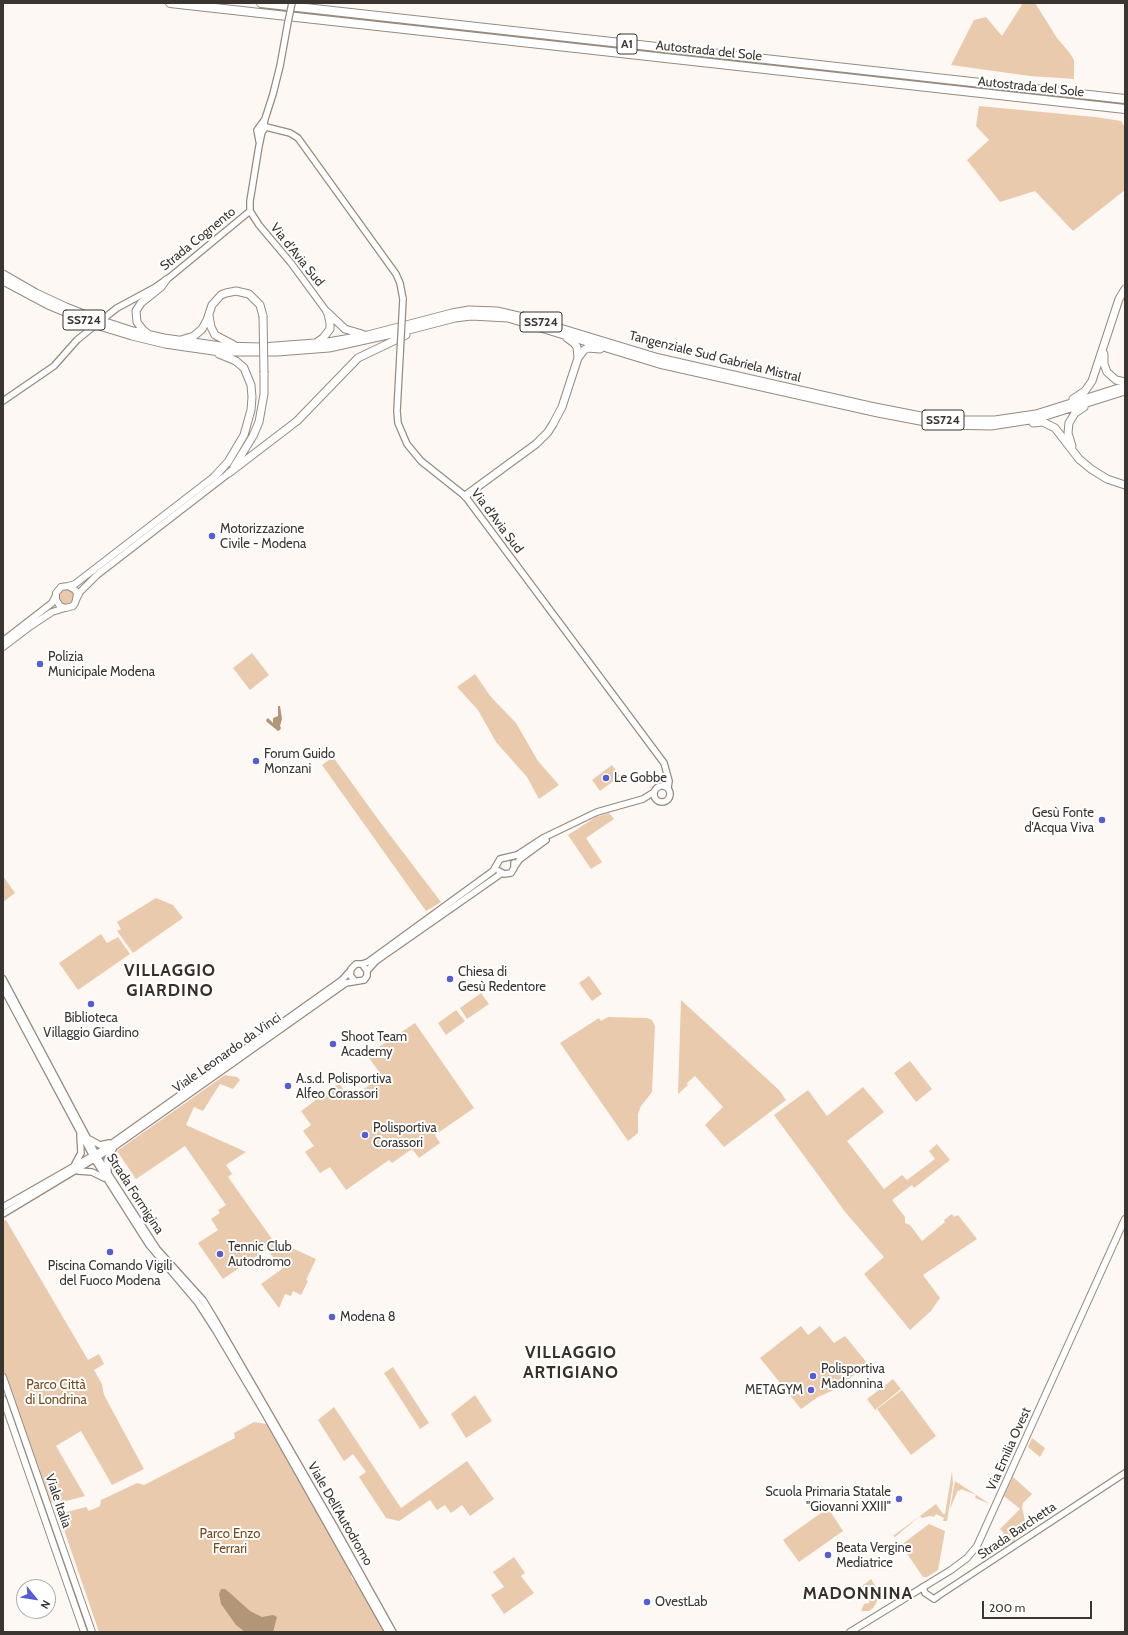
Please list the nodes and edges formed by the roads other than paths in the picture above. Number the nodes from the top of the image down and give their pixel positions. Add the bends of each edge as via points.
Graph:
1 (170, 3) edge
2 (261, 3) edge
3 (292, 3) edge
4 (1125, 99) edge
5 (1125, 109) edge
6 (265, 124) junction
7 (250, 211) junction
8 (3, 274) edge
9 (166, 280) junction
10 (3, 281) edge
11 (1125, 289) edge
12 (328, 312) junction
13 (209, 314) junction
14 (103, 318) dead end
15 (438, 322) junction
16 (93, 327) dead end
17 (409, 327) junction
18 (541, 327) junction
19 (149, 334) junction
20 (368, 335) junction
21 (178, 341) junction
22 (312, 344) junction
23 (1105, 344) junction
24 (238, 347) junction
25 (212, 351) junction
26 (578, 358) junction
27 (640, 359) junction
28 (734, 378) junction
29 (1125, 382) edge
30 (1125, 386) edge
31 (775, 387) junction
32 (1125, 391) edge
33 (1109, 396) junction
34 (3, 401) edge
35 (1036, 414) junction
36 (1004, 424) junction
37 (1074, 452) junction
38 (242, 455) junction
39 (229, 473) junction
40 (216, 476) junction
41 (1125, 484) edge
42 (465, 496) junction
43 (65, 586) junction
44 (55, 597) junction
45 (76, 600) junction
46 (66, 608) junction
47 (3, 641) edge
48 (3, 647) edge
49 (668, 778) junction
50 (662, 786) junction
51 (668, 788) junction
52 (654, 792) junction
53 (643, 799) junction
54 (656, 800) junction
55 (558, 832) junction
56 (509, 857) junction
57 (497, 865) junction
58 (515, 866) junction
59 (502, 873) junction
60 (362, 964) junction
61 (350, 971) junction
62 (367, 971) junction
63 (3, 979) edge
64 (354, 980) junction
65 (3, 988) edge
66 (80, 1133) junction
67 (88, 1139) junction
68 (114, 1144) junction
69 (95, 1157) junction
70 (75, 1169) junction
71 (108, 1178) junction
72 (3, 1207) edge
73 (3, 1211) edge
74 (3, 1214) edge
75 (1125, 1219) edge
76 (3, 1377) edge
77 (3, 1399) edge
78 (265, 1410) junction
79 (1125, 1473) edge
80 (923, 1587) junction
81 (84, 1632) edge
82 (92, 1632) edge
83 (388, 1632) edge
84 (393, 1632) edge
85 (850, 1632) edge

1 - 5 highway, Autostrada del Sole / A1
2 - 4 highway, Autostrada del Sole / A1
3 - 6 street, Strada Cognento, bridge via 280,66
6 - 7 street, Strada Cognento via 259,146
6 - 42 street, Via d'Avia Sud, bridge via 298,138 396,274 403,299 398,423 412,452
7 - 9 street, Strada Cognento
7 - 12 street, Via d'Avia Sud
8 - 19 highway, SS724 via 66,307 96,319
9 - 14 street, Strada Cognento
9 - 19 highway via 136,311 137,322 142,330
10 - 25 highway, SS724 via 48,305 96,325 158,342
11 - 23 highway via 1119,299
12 - 20 highway via 345,329
12 - 22 highway via 330,323 327,334
13 - 21 highway via 205,324 194,336
13 - 24 highway via 215,335
13 - 38 highway, bridge via 220,295 236,291 254,298 260,305 263,316 264,394 259,422
15 - 17 highway, Tangenziale Sud Gabriela Mistral / SS724
15 - 18 highway, Tangenziale Sud Gabriela Mistral / SS724 via 471,316 497,316
15 - 39 highway via 358,358 297,421
16 - 34 street via 51,368
17 - 20 highway, SS724
17 - 25 highway, SS724 via 329,348 270,352
17 - 28 highway, Tangenziale Sud Gabriela Mistral / SS724 via 452,313 469,310 497,311
18 - 26 highway via 574,343
18 - 27 highway, Tangenziale Sud Gabriela Mistral / SS724
19 - 21 highway, SS724
20 - 22 highway, SS724
21 - 24 highway, SS724
22 - 24 highway, SS724
23 - 29 highway via 1105,369 1112,378
23 - 35 highway via 1094,377 1085,392 1077,398
25 - 40 highway via 228,357 244,368 251,385 252,397 244,435
26 - 27 highway via 584,350 591,348
26 - 42 highway via 562,407 548,432 536,444
27 - 28 highway, Tangenziale Sud Gabriela Mistral / SS724
28 - 31 highway, Tangenziale Sud Gabriela Mistral / SS724
30 - 35 highway, SS724
31 - 35 highway, Tangenziale Sud Gabriela Mistral / SS724 via 941,420 987,421
31 - 36 highway, Tangenziale Sud Gabriela Mistral / SS724 via 878,413 941,425
32 - 33 highway, SS724
33 - 36 highway, SS724 via 1051,415
33 - 37 highway via 1080,409 1071,419 1068,433
36 - 37 highway via 1049,424 1058,430
37 - 41 highway via 1096,473
38 - 39 highway
38 - 40 highway
39 - 45 main road via 97,575 80,592
40 - 43 main road via 75,584
42 - 49 street, Via d'Avia Sud via 664,763
43 - 44 main road via 58,590
43 - 45 main road via 75,590
44 - 46 main road via 58,603
44 - 47 main road via 52,603
45 - 46 main road via 72,606
46 - 48 main road via 52,612
49 - 50 street
49 - 51 street, Via d'Avia Sud
50 - 51 street
50 - 52 street
51 - 54 street via 671,794 668,800 662,803
52 - 53 street
52 - 54 street
53 - 54 street
53 - 55 street via 604,810
55 - 56 street
55 - 58 street via 520,859
56 - 57 street via 500,859
56 - 58 street
57 - 59 street
57 - 60 street via 493,871
58 - 59 street via 510,873
59 - 62 street via 376,961
60 - 61 street via 353,966
60 - 62 street
61 - 64 street
61 - 68 street, Viale Leonardo da Vinci via 342,980
62 - 64 street via 364,980
63 - 67 street, Strada Formigina
64 - 68 street, Viale Leonardo da Vinci via 346,983
65 - 66 street, Strada Formigina
66 - 69 street, Strada Formigina
66 - 70 street via 81,1153
67 - 68 street via 100,1145
67 - 69 street, Strada Formigina
68 - 69 street
68 - 71 street via 107,1160
69 - 70 street
69 - 71 street, Strada Formigina
70 - 71 street
70 - 72 street
70 - 74 street
71 - 78 street, Strada Formigina via 153,1252 198,1303
72 - 73 street
75 - 80 main road, Via Emilia Ovest via 980,1540 967,1558
76 - 82 main road, Viale Italia
77 - 81 main road, Viale Italia
78 - 83 street, Viale Dell'Autodromo
78 - 84 street, Viale Dell'Autodromo
79 - 80 street, Strada Barchetta via 934,1599 925,1593
80 - 85 main road, Via Emilia Ovest

